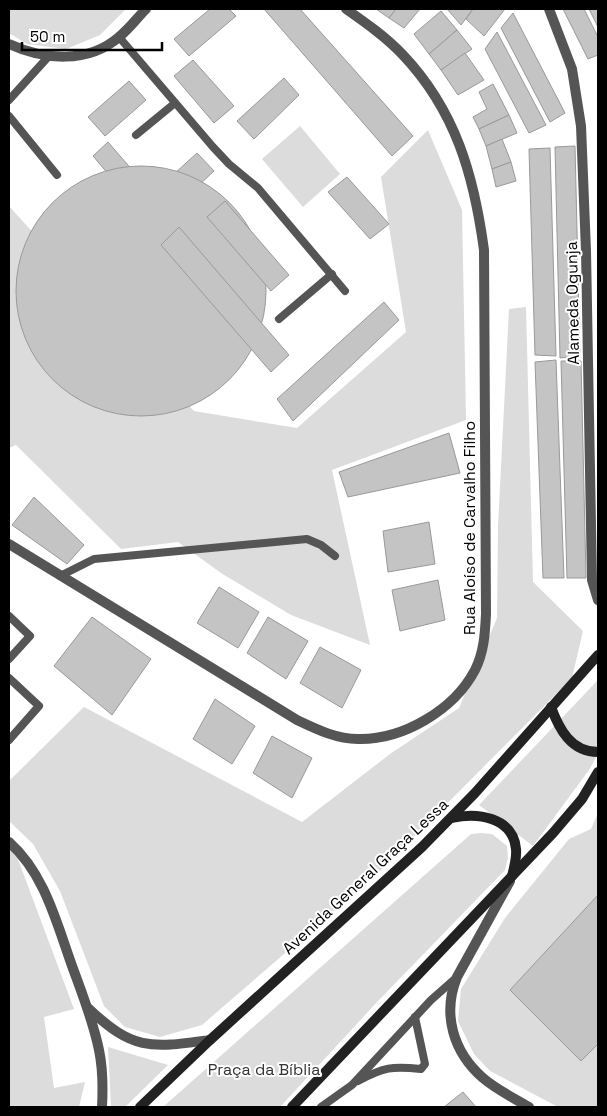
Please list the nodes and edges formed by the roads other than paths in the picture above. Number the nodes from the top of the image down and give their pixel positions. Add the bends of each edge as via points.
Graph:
1 (146, 9) edge
2 (346, 9) edge
3 (549, 9) edge
4 (119, 37) junction
5 (9, 44) edge
6 (48, 57) junction
7 (9, 100) edge
8 (175, 103) junction
9 (9, 116) edge
10 (136, 136) dead end
11 (57, 175) dead end
12 (332, 274) junction
13 (345, 291) dead end
14 (279, 319) dead end
15 (9, 544) edge
16 (335, 556) dead end
17 (60, 576) junction
18 (598, 600) edge
19 (9, 616) edge
20 (598, 655) edge
21 (9, 659) edge
22 (9, 678) edge
23 (551, 707) junction
24 (9, 740) edge
25 (598, 752) edge
26 (598, 772) edge
27 (452, 818) junction
28 (9, 842) edge
29 (512, 877) junction
30 (457, 978) junction
31 (87, 1007) junction
32 (415, 1018) junction
33 (210, 1040) junction
34 (352, 1085) junction
35 (102, 1107) edge
36 (140, 1107) edge
37 (292, 1107) edge
38 (321, 1107) edge
39 (529, 1107) edge

1 - 4 street
2 - 17 street, Rua Aloíso de Carvalho Filho via 402,55 426,85 461,148 479,214 484,250 486,614 484,644 475,670 446,704 414,726 358,739 324,733 297,720
3 - 18 street, Alameda Ogunja via 572,69 581,126 592,580
4 - 6 street via 84,55
4 - 8 lane
5 - 6 street
6 - 7 lane
8 - 10 lane
8 - 12 lane via 229,164 258,188
9 - 11 lane
12 - 13 lane
12 - 14 lane
15 - 17 street, Rua Aloíso de Carvalho Filho
16 - 17 lane via 307,539 94,559
19 - 21 lane via 30,636
20 - 23 main road, Avenida General Graça Lessa
22 - 24 lane via 39,706
23 - 25 main road via 567,738 578,747
23 - 27 main road, Avenida General Graça Lessa
26 - 29 main road via 582,799
27 - 29 main road via 482,816 495,819 507,828 516,850
27 - 33 main road, Avenida General Graça Lessa
28 - 31 street via 31,867 45,891
29 - 30 street
29 - 37 main road
30 - 32 lane
30 - 39 street via 449,1008 459,1047 483,1078
31 - 33 street via 121,1035 141,1044 161,1046
31 - 35 street via 99,1050
32 - 34 lane
32 - 34 lane via 425,1064 421,1069 386,1068
33 - 36 main road, Avenida General Graça Lessa
34 - 38 lane

